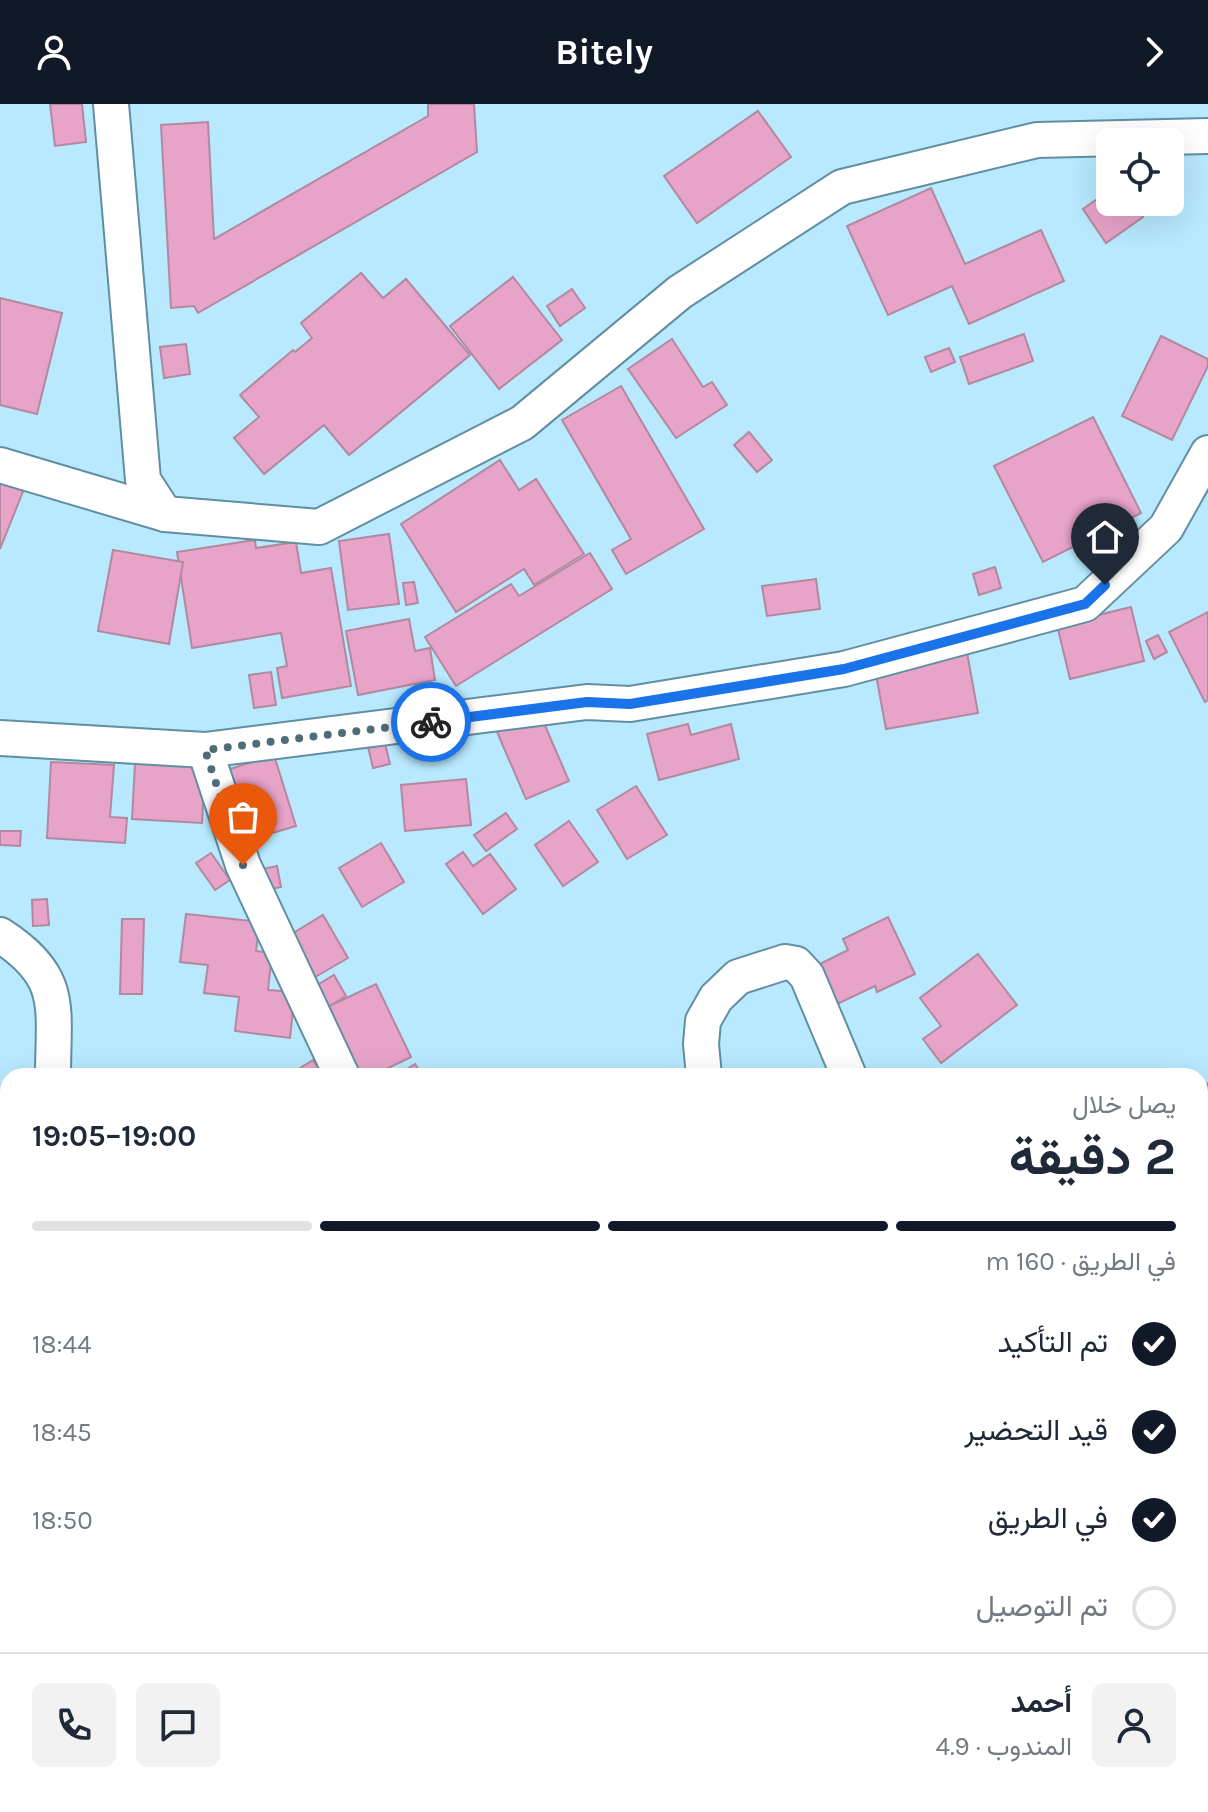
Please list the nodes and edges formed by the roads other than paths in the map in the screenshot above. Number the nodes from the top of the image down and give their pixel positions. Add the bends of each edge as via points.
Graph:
1 (111, 104) edge
2 (1208, 136) edge
3 (1208, 453) edge
4 (0, 465) edge
5 (165, 514) junction
6 (0, 738) edge
7 (205, 750) junction
8 (0, 935) edge
9 (53, 1068) edge
10 (338, 1068) edge
11 (704, 1068) edge
12 (846, 1068) edge

1 - 5 street via 143,480
2 - 5 street via 1037,140 842,187 680,292 522,423 319,527
3 - 7 street via 1166,528 1085,604 844,669 630,704 587,702
4 - 5 street
6 - 7 street
7 - 10 street via 243,865
8 - 9 street via 38,965 50,986
11 - 12 street via 703,1021 716,998 738,977 785,962 796,964 807,976

